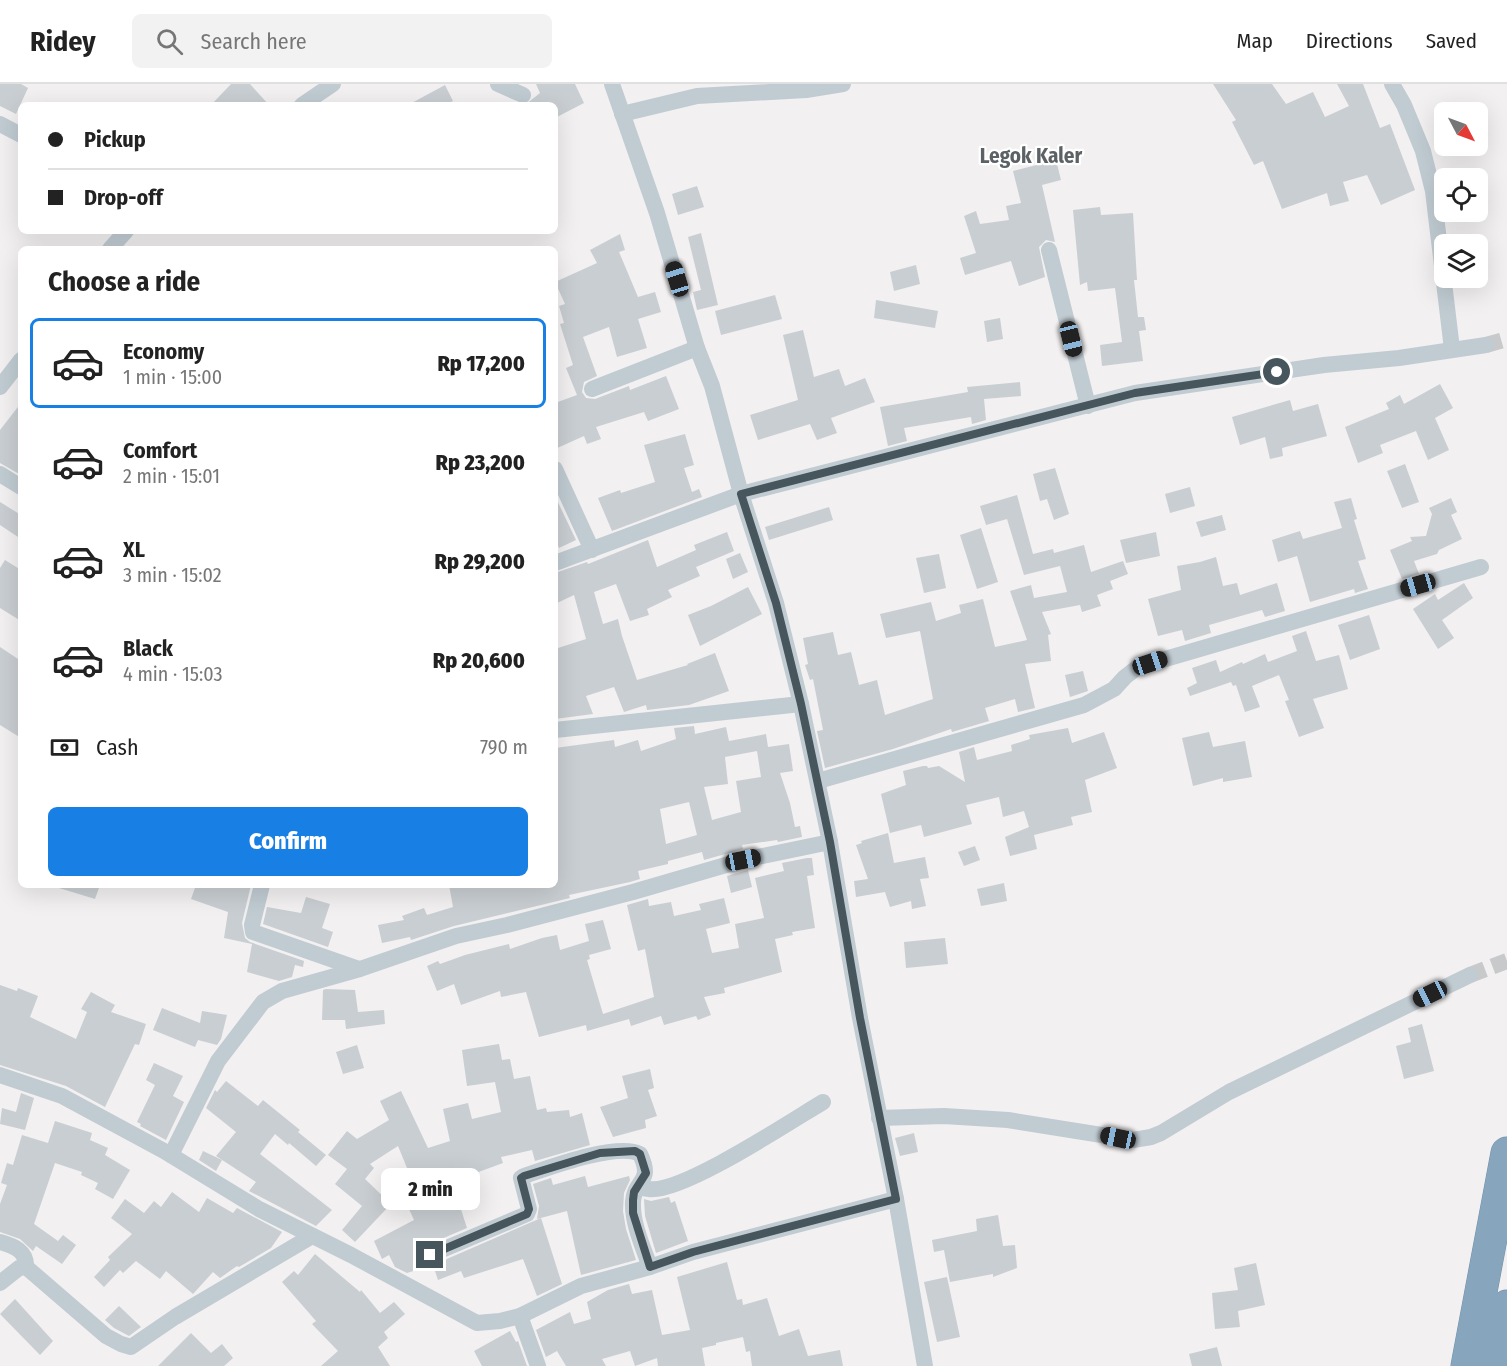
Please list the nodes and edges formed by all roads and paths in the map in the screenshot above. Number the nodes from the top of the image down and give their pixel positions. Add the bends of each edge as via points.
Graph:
1 (333, 84) edge
2 (498, 84) edge
3 (612, 84) edge
4 (843, 84) edge
5 (1392, 84) edge
6 (796, 87) edge
7 (523, 95) dead end
8 (306, 102) edge
9 (622, 114) junction
10 (0, 124) edge
11 (18, 133) edge
12 (123, 234) edge
13 (113, 246) edge
14 (1049, 250) dead end
15 (1486, 345) tunnel mouth
16 (697, 348) junction
17 (1452, 350) junction
18 (18, 364) edge
19 (0, 387) edge
20 (592, 389) dead end
21 (1088, 406) junction
22 (0, 474) edge
23 (558, 476) edge
24 (18, 486) edge
25 (741, 494) junction
26 (592, 550) junction
27 (558, 562) edge
28 (1481, 567) dead end
29 (801, 704) junction
30 (558, 730) edge
31 (818, 781) junction
32 (830, 842) junction
33 (261, 888) edge
34 (360, 969) junction
35 (1470, 975) tunnel mouth
36 (0, 1076) edge
37 (824, 1102) dead end
38 (879, 1118) junction
39 (1507, 1153) edge
40 (171, 1155) junction
41 (640, 1186) junction
42 (896, 1199) junction
43 (312, 1236) junction
44 (0, 1242) edge
45 (430, 1255) dead end
46 (26, 1267) junction
47 (650, 1267) junction
48 (0, 1283) edge
49 (1507, 1306) edge
50 (520, 1316) junction
51 (538, 1366) edge
52 (925, 1366) edge
53 (1467, 1366) edge
54 (1496, 1366) edge

1 - 8 street
2 - 7 street
3 - 9 street
4 - 6 street
5 - 17 street via 1423,151 1433,191
6 - 9 street via 697,96
9 - 16 street via 657,213
10 - 11 street
12 - 13 street
14 - 21 street
15 - 17 street
16 - 20 street
16 - 25 street via 712,386
17 - 21 street via 1135,393
18 - 19 street
21 - 25 street
22 - 24 street
23 - 26 street
25 - 26 street
25 - 29 street via 776,603
26 - 27 street
28 - 31 street via 1138,667 1114,689 1084,705
29 - 30 street
29 - 31 street
31 - 32 street
32 - 34 street via 743,860 456,936
32 - 38 street
33 - 34 street via 253,932
34 - 40 street via 282,991 263,1002 218,1061
35 - 38 street via 1229,1092 1151,1137 1133,1140 1008,1120 944,1116
36 - 40 street via 62,1096
37 - 41 street via 679,1182 649,1189
38 - 42 street
39 - 53 highway
40 - 43 street
41 - 45 street via 646,1173 640,1154 635,1151 600,1153 524,1176 521,1178 527,1214
41 - 47 street via 634,1192 633,1213
42 - 47 street via 693,1252
42 - 52 street
43 - 46 street via 131,1347 106,1336
43 - 50 street via 470,1320 482,1323
44 - 46 street via 24,1254
46 - 48 street
47 - 50 street via 581,1286
49 - 54 highway
50 - 51 street

